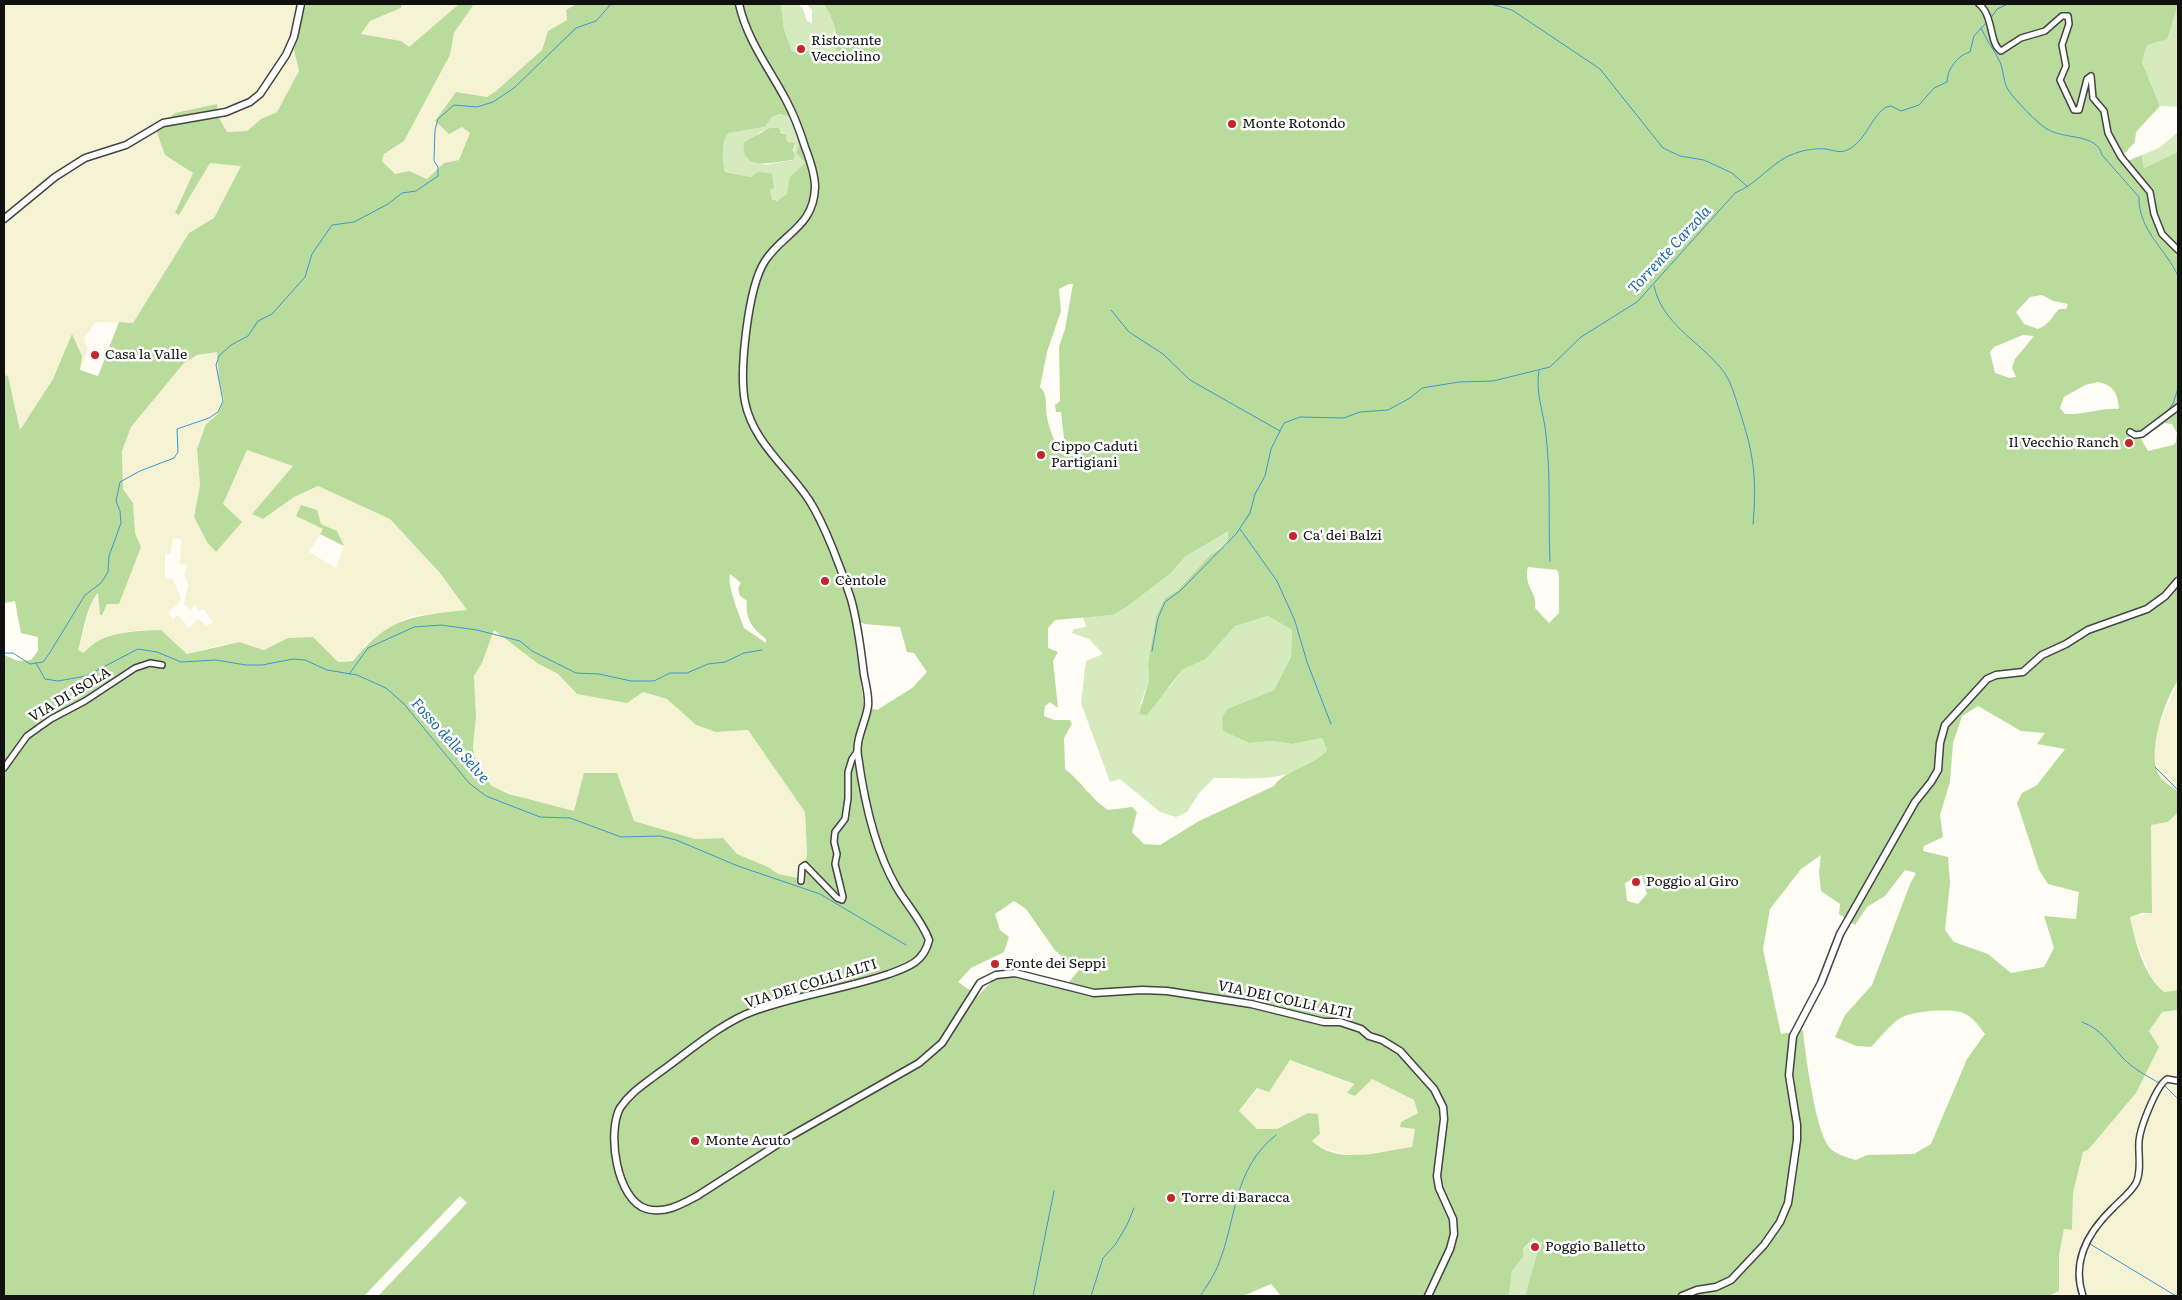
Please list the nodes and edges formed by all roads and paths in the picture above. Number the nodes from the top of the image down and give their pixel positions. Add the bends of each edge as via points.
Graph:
1 (301, 4) edge
2 (738, 4) edge
3 (1979, 4) edge
4 (4, 219) edge
5 (2178, 250) edge
6 (2178, 407) edge
7 (2130, 432) dead end
8 (2178, 581) edge
9 (162, 665) dead end
10 (857, 752) junction
11 (4, 768) edge
12 (800, 881) dead end
13 (2178, 1081) edge
14 (1428, 1296) edge
15 (1682, 1296) edge
16 (2083, 1296) edge

1 - 4 street via 294,37 286,55 260,94 250,102 226,112 163,123 126,144 85,158 55,177
2 - 10 street, VIA DEI COLLI ALTI via 744,25 800,131 813,169 815,186 806,220 766,259 759,272 748,324 745,401 761,440 809,501 850,598 860,639 868,703
3 - 5 street via 1986,12 1996,45 2001,51 2021,38 2045,31 2067,15 2069,19 2062,45 2066,66 2060,80 2071,107 2079,110 2087,79 2091,76 2092,98 2104,111 2108,133 2121,157 2150,192 2162,234
6 - 7 street via 2142,434
8 - 15 street via 2147,609 2088,630 2042,655 2023,672 1996,675 1987,680 1945,725 1938,770 1915,802 1840,934 1821,983 1793,1036 1788,1075 1797,1140 1788,1203 1782,1217 1764,1245 1731,1280
9 - 11 street, VIA DI ISOLA via 150,663 135,668 51,719 27,736
10 - 12 street via 848,772 845,819 835,832 835,864 842,900 806,865 802,867
10 - 14 street, VIA DEI COLLI ALTI via 879,854 926,931 927,948 913,965 752,1012 725,1027 632,1093 617,1116 614,1131 616,1163 624,1187 646,1208 666,1209 681,1205 789,1137 919,1063 942,1043 980,984 1004,972 1015,973 1094,993 1154,989 1251,1004 1324,1022 1340,1022 1361,1029 1400,1051 1434,1089 1443,1107 1438,1188 1453,1219 1454,1234
13 - 16 street via 2167,1079 2162,1083 2139,1138 2136,1183 2085,1242 2078,1270

